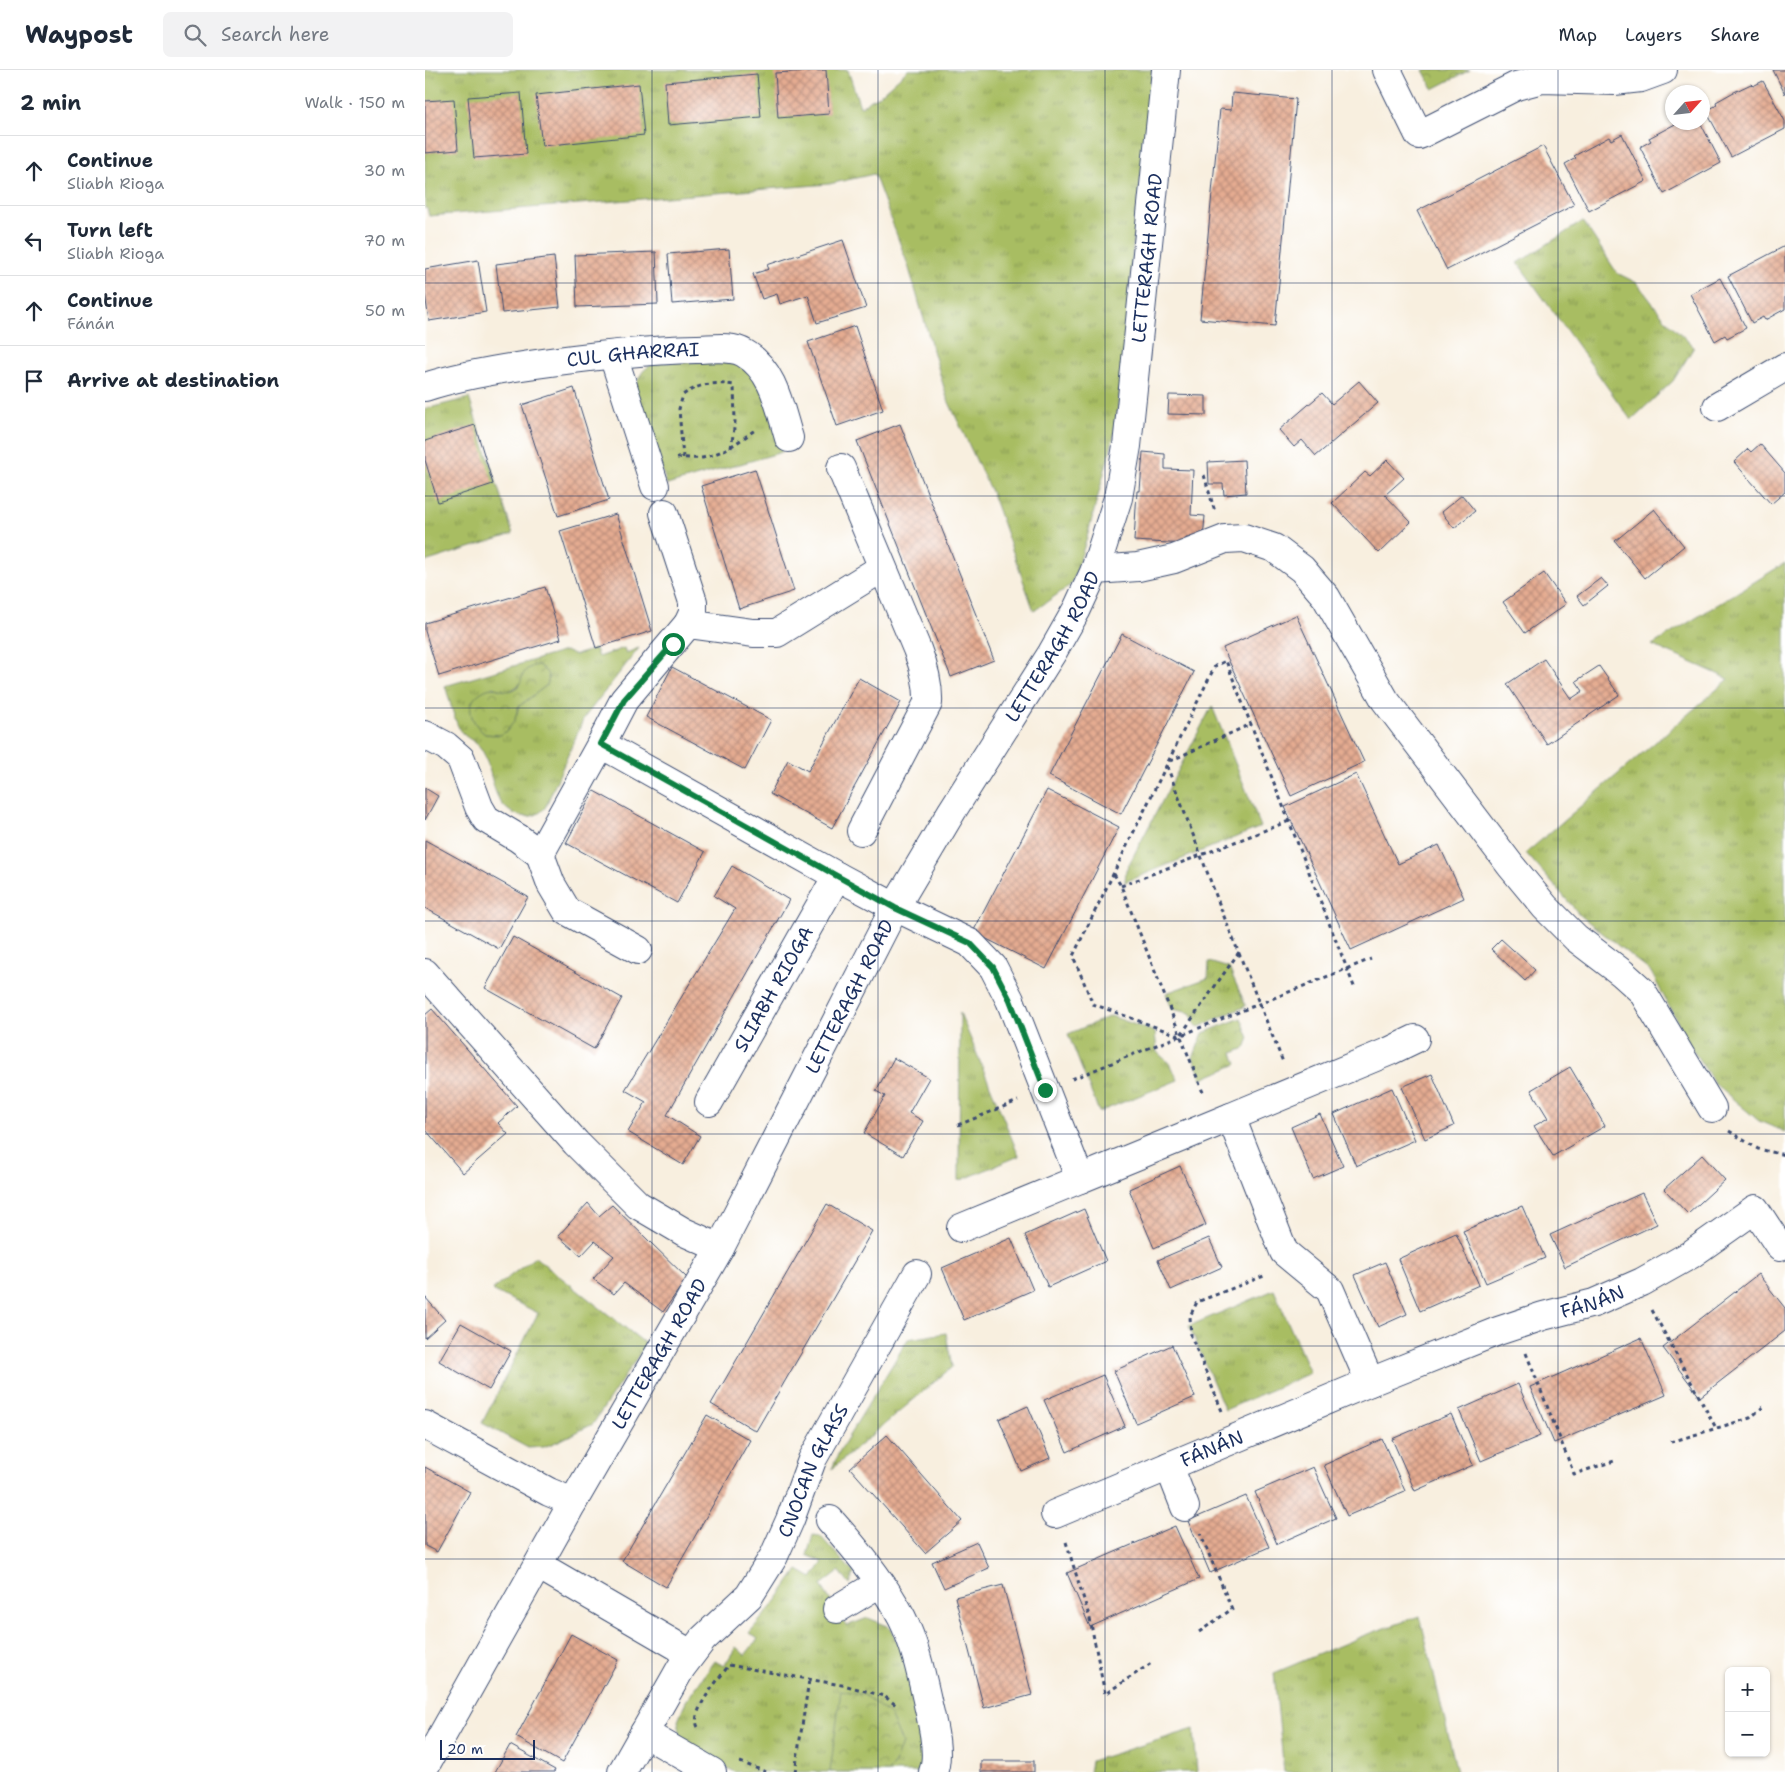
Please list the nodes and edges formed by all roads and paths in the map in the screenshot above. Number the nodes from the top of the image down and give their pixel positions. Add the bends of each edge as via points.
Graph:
1 (1167, 70) edge
2 (1387, 70) edge
3 (1663, 70) edge
4 (734, 348) junction
5 (613, 355) junction
6 (1785, 367) edge
7 (734, 385) junction
8 (425, 387) edge
9 (1717, 407) dead end
10 (781, 411) junction
11 (789, 438) dead end
12 (731, 448) junction
13 (683, 458) junction
14 (841, 468) dead end
15 (651, 474) joint
16 (1203, 475) dead end
17 (664, 513) dead end
18 (1225, 539) junction
19 (882, 568) junction
20 (1095, 570) junction
21 (688, 624) junction
22 (1251, 724) junction
23 (425, 735) edge
24 (601, 744) junction
25 (1169, 761) junction
26 (1167, 766) junction
27 (1289, 821) junction
28 (861, 831) dead end
29 (540, 854) junction
30 (1201, 855) junction
31 (1114, 873) junction
32 (837, 876) junction
33 (1121, 886) junction
34 (895, 908) junction
35 (638, 950) dead end
36 (1239, 952) junction
37 (1371, 959) dead end
38 (1347, 969) junction
39 (425, 973) edge
40 (1355, 989) dead end
41 (1259, 1004) junction
42 (1180, 1036) junction
43 (1415, 1039) dead end
44 (1045, 1090) junction
45 (1294, 1091) junction
46 (709, 1102) dead end
47 (1712, 1108) joint
48 (1224, 1120) junction
49 (958, 1125) dead end
50 (1785, 1155) edge
51 (1080, 1179) junction
52 (961, 1228) dead end
53 (1780, 1247) dead end
54 (720, 1248) junction
55 (1284, 1252) junction
56 (917, 1274) dead end
57 (1638, 1284) junction
58 (1510, 1327) junction
59 (1370, 1382) junction
60 (1763, 1407) dead end
61 (425, 1425) edge
62 (1716, 1428) junction
63 (1234, 1439) junction
64 (1671, 1442) dead end
65 (1614, 1461) dead end
66 (1169, 1466) junction
67 (573, 1502) junction
68 (1185, 1507) joint
69 (1055, 1514) joint
70 (830, 1520) dead end
71 (538, 1565) junction
72 (880, 1583) junction
73 (837, 1609) dead end
74 (1199, 1632) dead end
75 (691, 1654) junction
76 (1153, 1662) dead end
77 (809, 1680) junction
78 (897, 1706) dead end
79 (699, 1729) dead end
80 (644, 1733) junction
81 (722, 1765) edge
82 (425, 1766) edge
83 (622, 1772) edge
84 (766, 1772) edge
85 (795, 1772) edge
86 (933, 1772) edge

1 - 20 street, LETTERAGH ROAD via 1127,446 1118,498
2 - 3 street via 1419,135 1516,86 1542,79 1614,81 1641,78
4 - 5 street, CUL GHARRAI
4 - 7 path
4 - 10 street via 754,360 765,372
5 - 8 street, CUL GHARRAI via 498,370
5 - 15 street
6 - 9 street
7 - 12 path via 735,422
7 - 13 path via 703,384 683,395 679,409
10 - 11 street
10 - 12 path
12 - 13 path via 700,458
13 - 15 path
14 - 19 street
16 - 18 path
17 - 21 street via 693,602
18 - 20 street via 1138,567
18 - 47 street via 1244,538 1274,548 1302,569 1326,597 1385,700 1408,733 1545,907 1642,991
19 - 21 street via 777,633
19 - 28 street via 923,664 929,690 928,703
20 - 34 street, LETTERAGH ROAD via 1052,653
21 - 24 street via 624,700
22 - 25 path
22 - 25 path via 1226,661 1215,666
22 - 27 path
23 - 29 street via 461,759 486,819
24 - 29 street
24 - 32 street
25 - 26 path
26 - 30 path
26 - 31 path
27 - 30 path
27 - 38 path
29 - 35 street via 551,884 567,910
30 - 33 path
30 - 36 path
31 - 33 path
31 - 42 path via 1073,956 1079,972 1093,1004
32 - 34 street
32 - 46 street, SLIABH RIOGA
33 - 42 path
34 - 44 street via 970,943 993,967 1010,1000
34 - 54 street, LETTERAGH ROAD
36 - 41 path
36 - 42 path
37 - 38 path
38 - 40 path
38 - 41 path
39 - 54 street via 576,1143 638,1205 684,1232
41 - 42 path
41 - 45 path
42 - 44 path
42 - 48 path
43 - 45 street
44 - 49 path
44 - 51 street
45 - 48 street
47 - 50 path via 1731,1133 1758,1148
48 - 51 street
48 - 55 street
51 - 52 street
53 - 57 street, FÁNÁN via 1755,1209 1689,1255
54 - 67 street, LETTERAGH ROAD
55 - 59 street via 1330,1290
55 - 63 path via 1274,1272 1197,1302 1190,1316 1191,1336
56 - 75 street, CNOCAN GLASS via 812,1460 774,1556 749,1596
57 - 58 street, FÁNÁN via 1594,1303
57 - 62 path
58 - 59 street, FÁNÁN
58 - 65 path via 1523,1345 1574,1474
59 - 63 street, FÁNÁN
60 - 62 path via 1751,1418
61 - 67 street
62 - 64 path
63 - 66 street, FÁNÁN
66 - 68 street
66 - 69 street, FÁNÁN
67 - 71 street, LETTERAGH ROAD
68 - 74 path via 1206,1543 1232,1609
69 - 76 path via 1062,1527 1090,1619 1105,1694
70 - 72 street, CNOCAN GLASS via 865,1560
71 - 75 street
71 - 82 street, LETTERAGH ROAD
72 - 73 street
72 - 86 street, CNOCAN GLASS via 902,1618 917,1659 934,1728 936,1765
75 - 80 street, CNOCAN GLASS
77 - 78 path via 884,1696
77 - 79 path via 729,1665 700,1705 695,1724
77 - 85 path
80 - 81 street
80 - 83 street, CNOCAN GLASS
81 - 84 path

